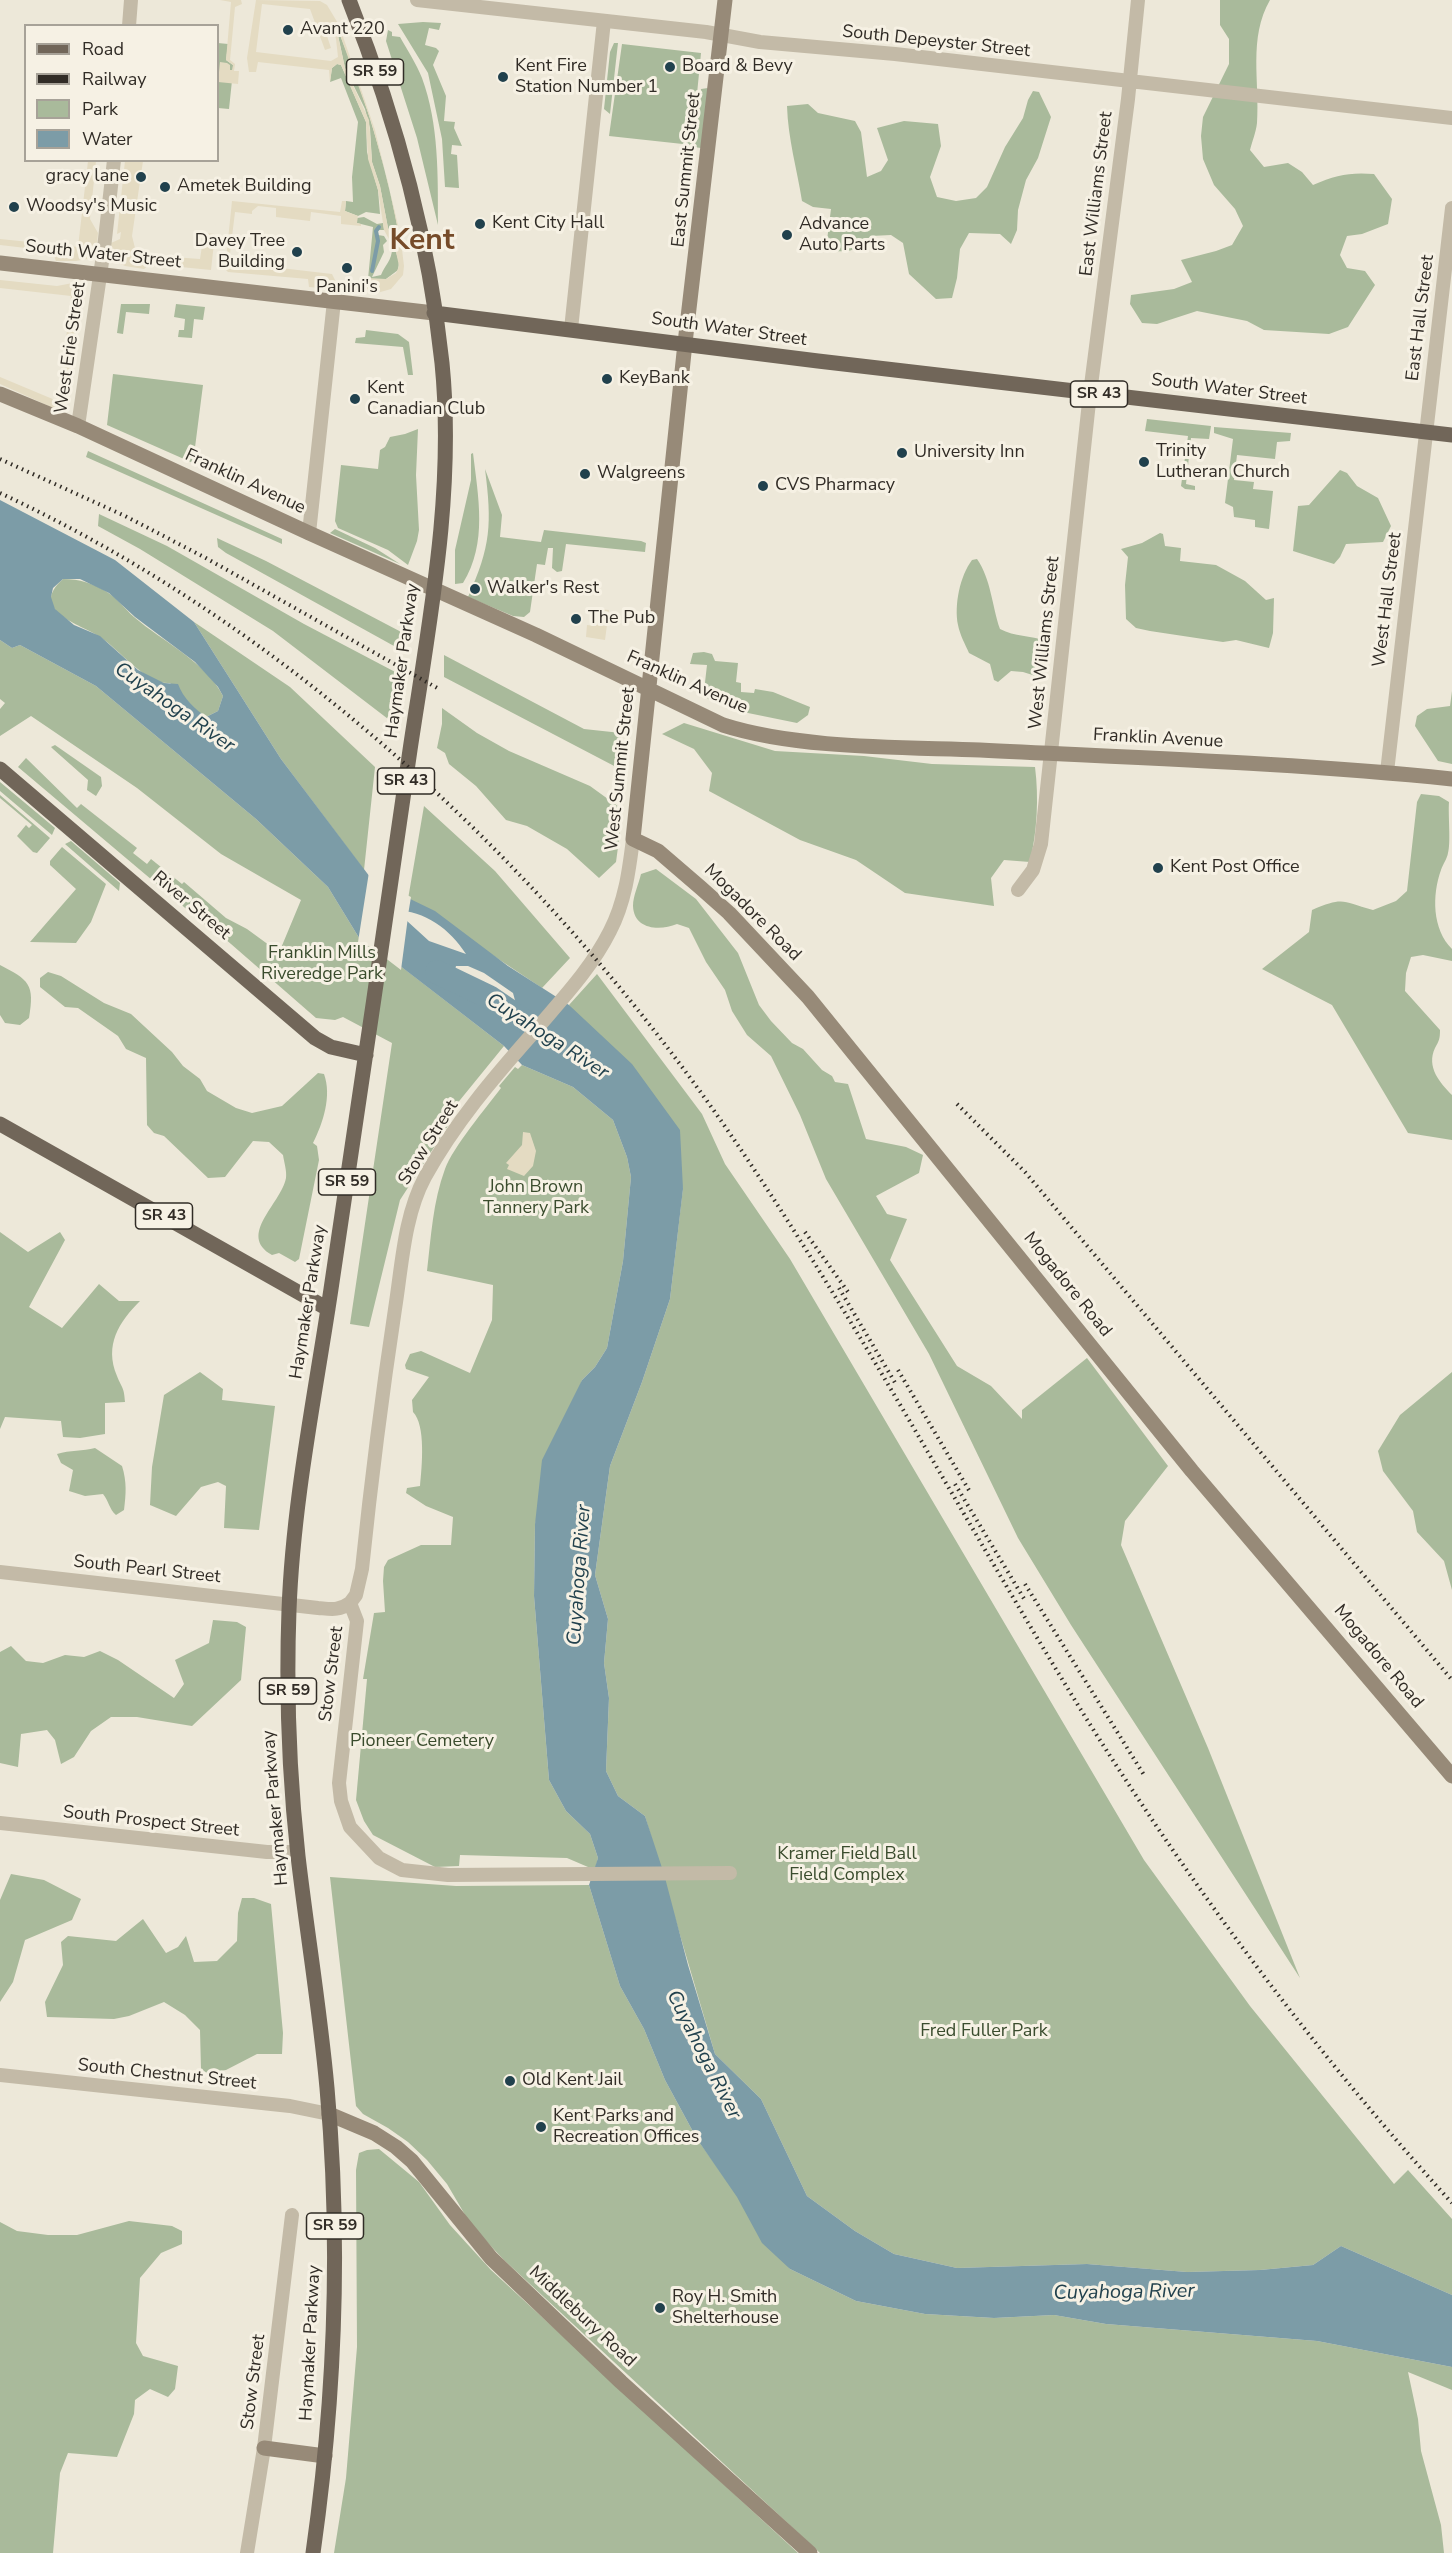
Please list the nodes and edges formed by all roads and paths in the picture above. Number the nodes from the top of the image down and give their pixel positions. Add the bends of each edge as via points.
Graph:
1 (131, 0) edge
2 (349, 0) edge
3 (417, 0) edge
4 (725, 0) edge
5 (1138, 0) edge
6 (604, 21) junction
7 (129, 24) edge
8 (721, 34) junction
9 (1130, 81) junction
10 (1452, 118) edge
11 (114, 162) edge
12 (1452, 208) edge
13 (0, 263) edge
14 (99, 274) junction
15 (334, 302) junction
16 (434, 313) junction
17 (571, 329) junction
18 (686, 343) junction
19 (1090, 393) junction
20 (0, 394) edge
21 (78, 426) junction
22 (1426, 432) junction
23 (1452, 435) edge
24 (309, 534) junction
25 (649, 688) junction
26 (1052, 754) junction
27 (0, 769) edge
28 (1387, 772) junction
29 (1452, 779) edge
30 (633, 839) junction
31 (1018, 890) dead end
32 (366, 1055) junction
33 (489, 1083) joint
34 (0, 1124) edge
35 (328, 1309) junction
36 (0, 1572) edge
37 (350, 1603) junction
38 (289, 1604) junction
39 (1452, 1776) edge
40 (0, 1823) edge
41 (298, 1851) junction
42 (730, 1873) dead end
43 (0, 2075) edge
44 (329, 2114) junction
45 (292, 2216) dead end
46 (264, 2448) junction
47 (325, 2456) junction
48 (247, 2553) edge
49 (313, 2553) edge
50 (810, 2553) edge

1 - 7 street
2 - 16 main road, Haymaker Parkway / SR 59 via 399,145
3 - 6 street, South Depeyster Street
4 - 8 street, East Summit Street
5 - 9 street, East Williams Street
6 - 8 street, South Depeyster Street
6 - 17 street
8 - 9 street, South Depeyster Street via 760,42
8 - 18 street, East Summit Street
9 - 10 street, South Depeyster Street
9 - 19 street, East Williams Street
11 - 14 street, West Erie Street
12 - 22 street, East Hall Street
13 - 14 street, South Water Street
14 - 15 street, South Water Street
14 - 21 street, West Erie Street
15 - 16 street, South Water Street
15 - 24 street
16 - 17 main road, South Water Street / SR 43
16 - 32 main road, Haymaker Parkway / SR 43 via 444,397 440,548
17 - 18 main road, South Water Street / SR 43
18 - 19 main road, South Water Street / SR 43
18 - 25 street, West Summit Street
19 - 22 main road, South Water Street / SR 43
19 - 26 street, West Williams Street
20 - 21 street, Franklin Avenue
21 - 24 street, Franklin Avenue
22 - 23 main road, South Water Street / SR 43
22 - 28 street, West Hall Street
24 - 25 street, Franklin Avenue
25 - 26 street, Franklin Avenue via 723,725 767,735 837,743
25 - 30 street, West Summit Street
26 - 28 street, Franklin Avenue
26 - 31 street, West Williams Street via 1038,857
27 - 32 main road, River Street via 315,1038 337,1049
28 - 29 street, Franklin Avenue
30 - 33 street, West Summit Street via 629,876 611,930 582,975
30 - 39 street, Mogadore Road via 658,851 729,913 808,997 1192,1471
32 - 35 main road, Haymaker Parkway / SR 59
33 - 37 street, Stow Street via 425,1177 415,1200 380,1406 361,1576
34 - 35 main road, SR 43
35 - 38 main road, Haymaker Parkway / SR 59 via 306,1444
36 - 38 street, South Pearl Street
37 - 38 street, South Pearl Street via 335,1610
37 - 42 street, Stow Street via 357,1621 339,1782 345,1816 356,1836 379,1858 402,1870 420,1873
38 - 41 main road, Haymaker Parkway / SR 59 via 289,1727
40 - 41 street, South Prospect Street via 267,1852
41 - 44 main road, Haymaker Parkway / SR 59
43 - 44 street, South Chestnut Street via 290,2106
44 - 47 main road, Haymaker Parkway / SR 59 via 336,2262
44 - 50 street, Middlebury Road via 396,2146 491,2258
45 - 46 street, Stow Street
46 - 47 street
46 - 48 street, Stow Street
47 - 49 main road, Haymaker Parkway / SR 59

